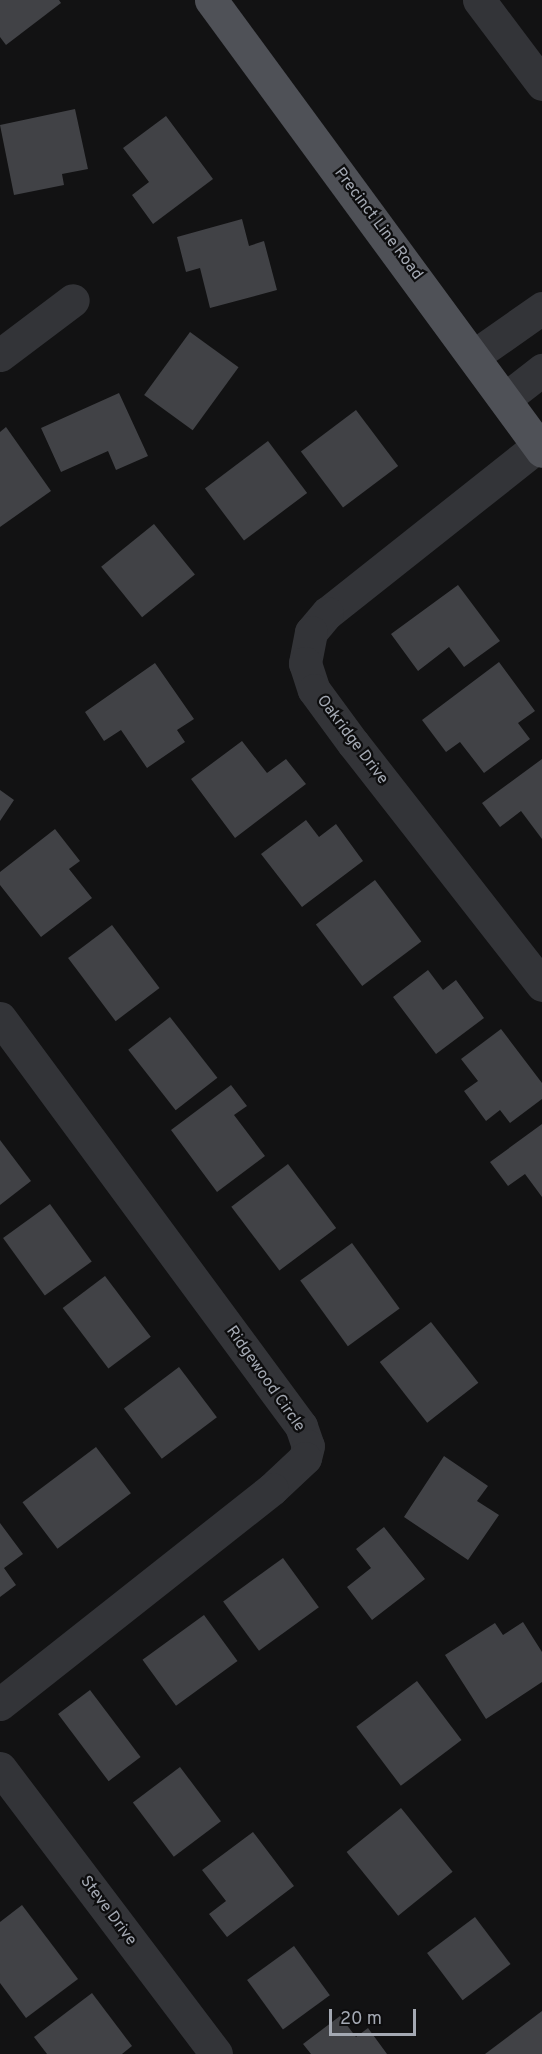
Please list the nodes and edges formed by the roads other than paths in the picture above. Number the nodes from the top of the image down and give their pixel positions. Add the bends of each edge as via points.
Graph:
1 (211, 0) edge
2 (479, 0) edge
3 (542, 84) edge
4 (73, 300) dead end
5 (542, 308) edge
6 (0, 355) edge
7 (476, 355) junction
8 (542, 370) edge
9 (506, 398) junction
10 (540, 448) edge
11 (542, 985) edge
12 (0, 1018) edge
13 (0, 1704) edge
14 (0, 1768) edge
15 (216, 2054) edge

1 - 7 main road, Precinct Line Road
2 - 3 street
4 - 6 street
5 - 7 street
7 - 9 main road, Precinct Line Road
8 - 9 street
9 - 10 main road, Precinct Line Road
10 - 11 street, Oakridge Drive via 327,613 311,632 305,663 314,690
12 - 13 street, Ridgewood Circle via 301,1426 308,1446 305,1458 273,1489
14 - 15 street, Steve Drive

